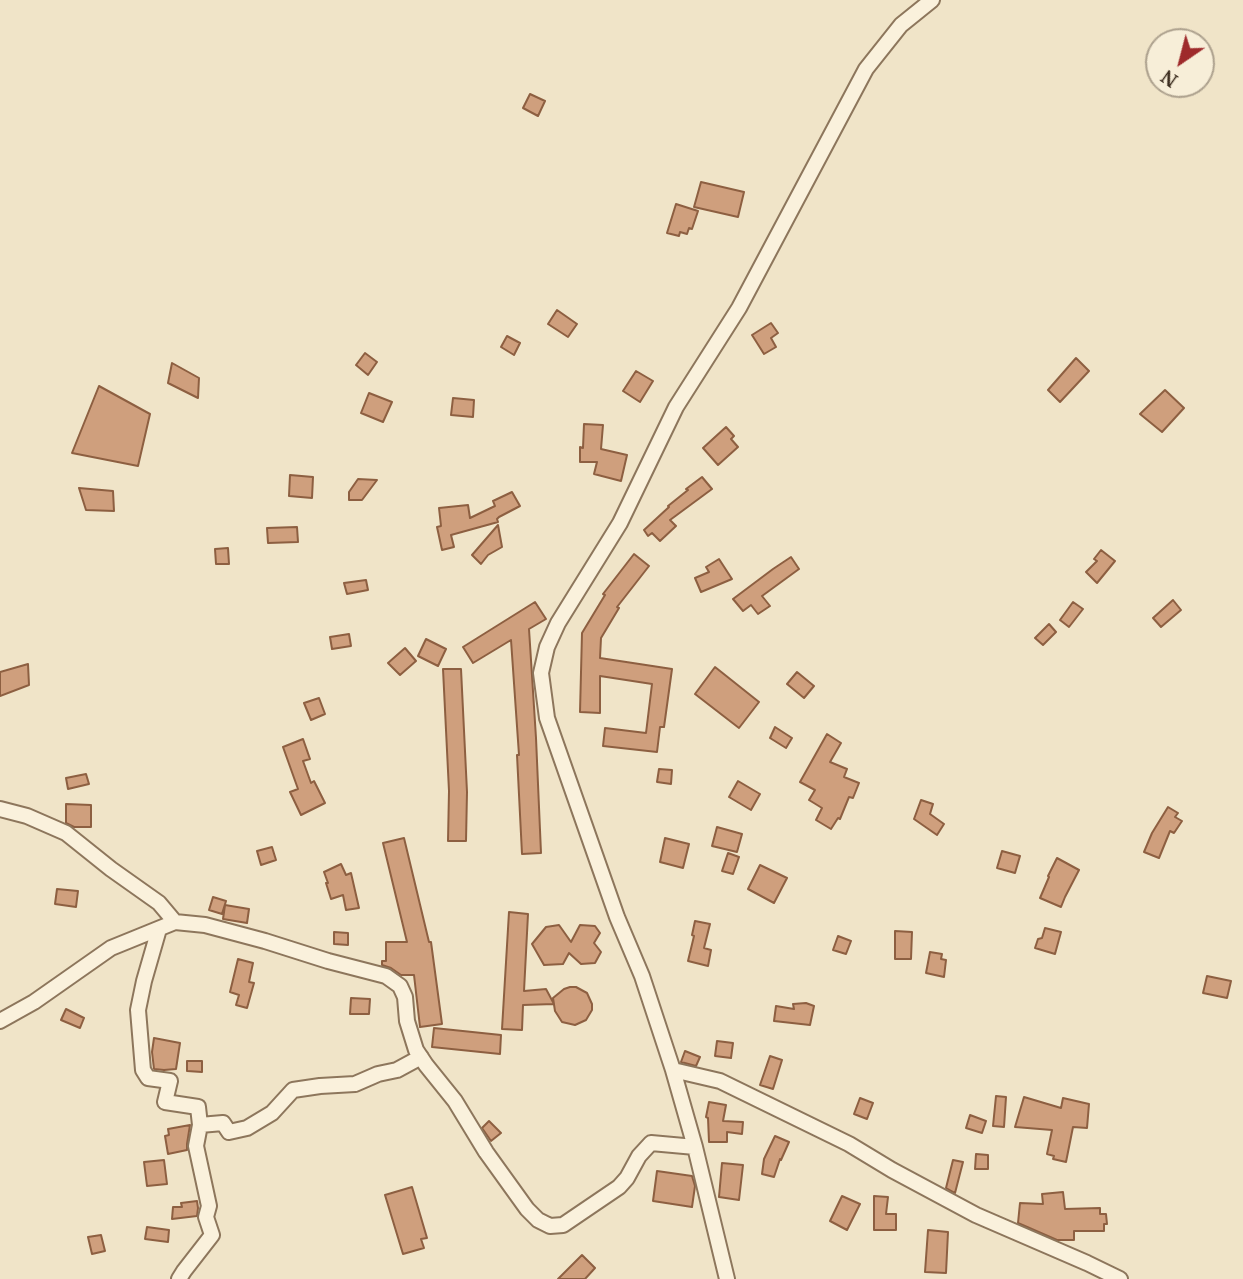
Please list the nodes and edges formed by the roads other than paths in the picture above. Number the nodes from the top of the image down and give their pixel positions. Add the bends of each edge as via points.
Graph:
1 (932, 0) edge
2 (0, 809) edge
3 (175, 922) junction
4 (159, 929) junction
5 (0, 1021) edge
6 (421, 1057) junction
7 (673, 1070) junction
8 (200, 1125) junction
9 (695, 1147) junction
10 (179, 1279) edge
11 (727, 1279) edge
12 (1120, 1279) edge

1 - 7 street via 901,24 866,69 739,308 676,407 620,523 547,647 541,673 547,718
2 - 3 street via 66,833 159,902
3 - 4 street
3 - 6 street via 205,925 386,976 400,986 405,997 407,1021
4 - 5 street via 111,948
4 - 8 street via 138,1010 143,1070 148,1077 170,1081 165,1102 198,1107
6 - 8 street via 355,1084 293,1090 272,1113 247,1128 229,1132 223,1123
6 - 9 street via 527,1209 550,1226 563,1225 618,1187 651,1143
7 - 9 street
7 - 12 street via 720,1081 849,1144 976,1215
8 - 10 street via 197,1146 212,1236
9 - 11 street

